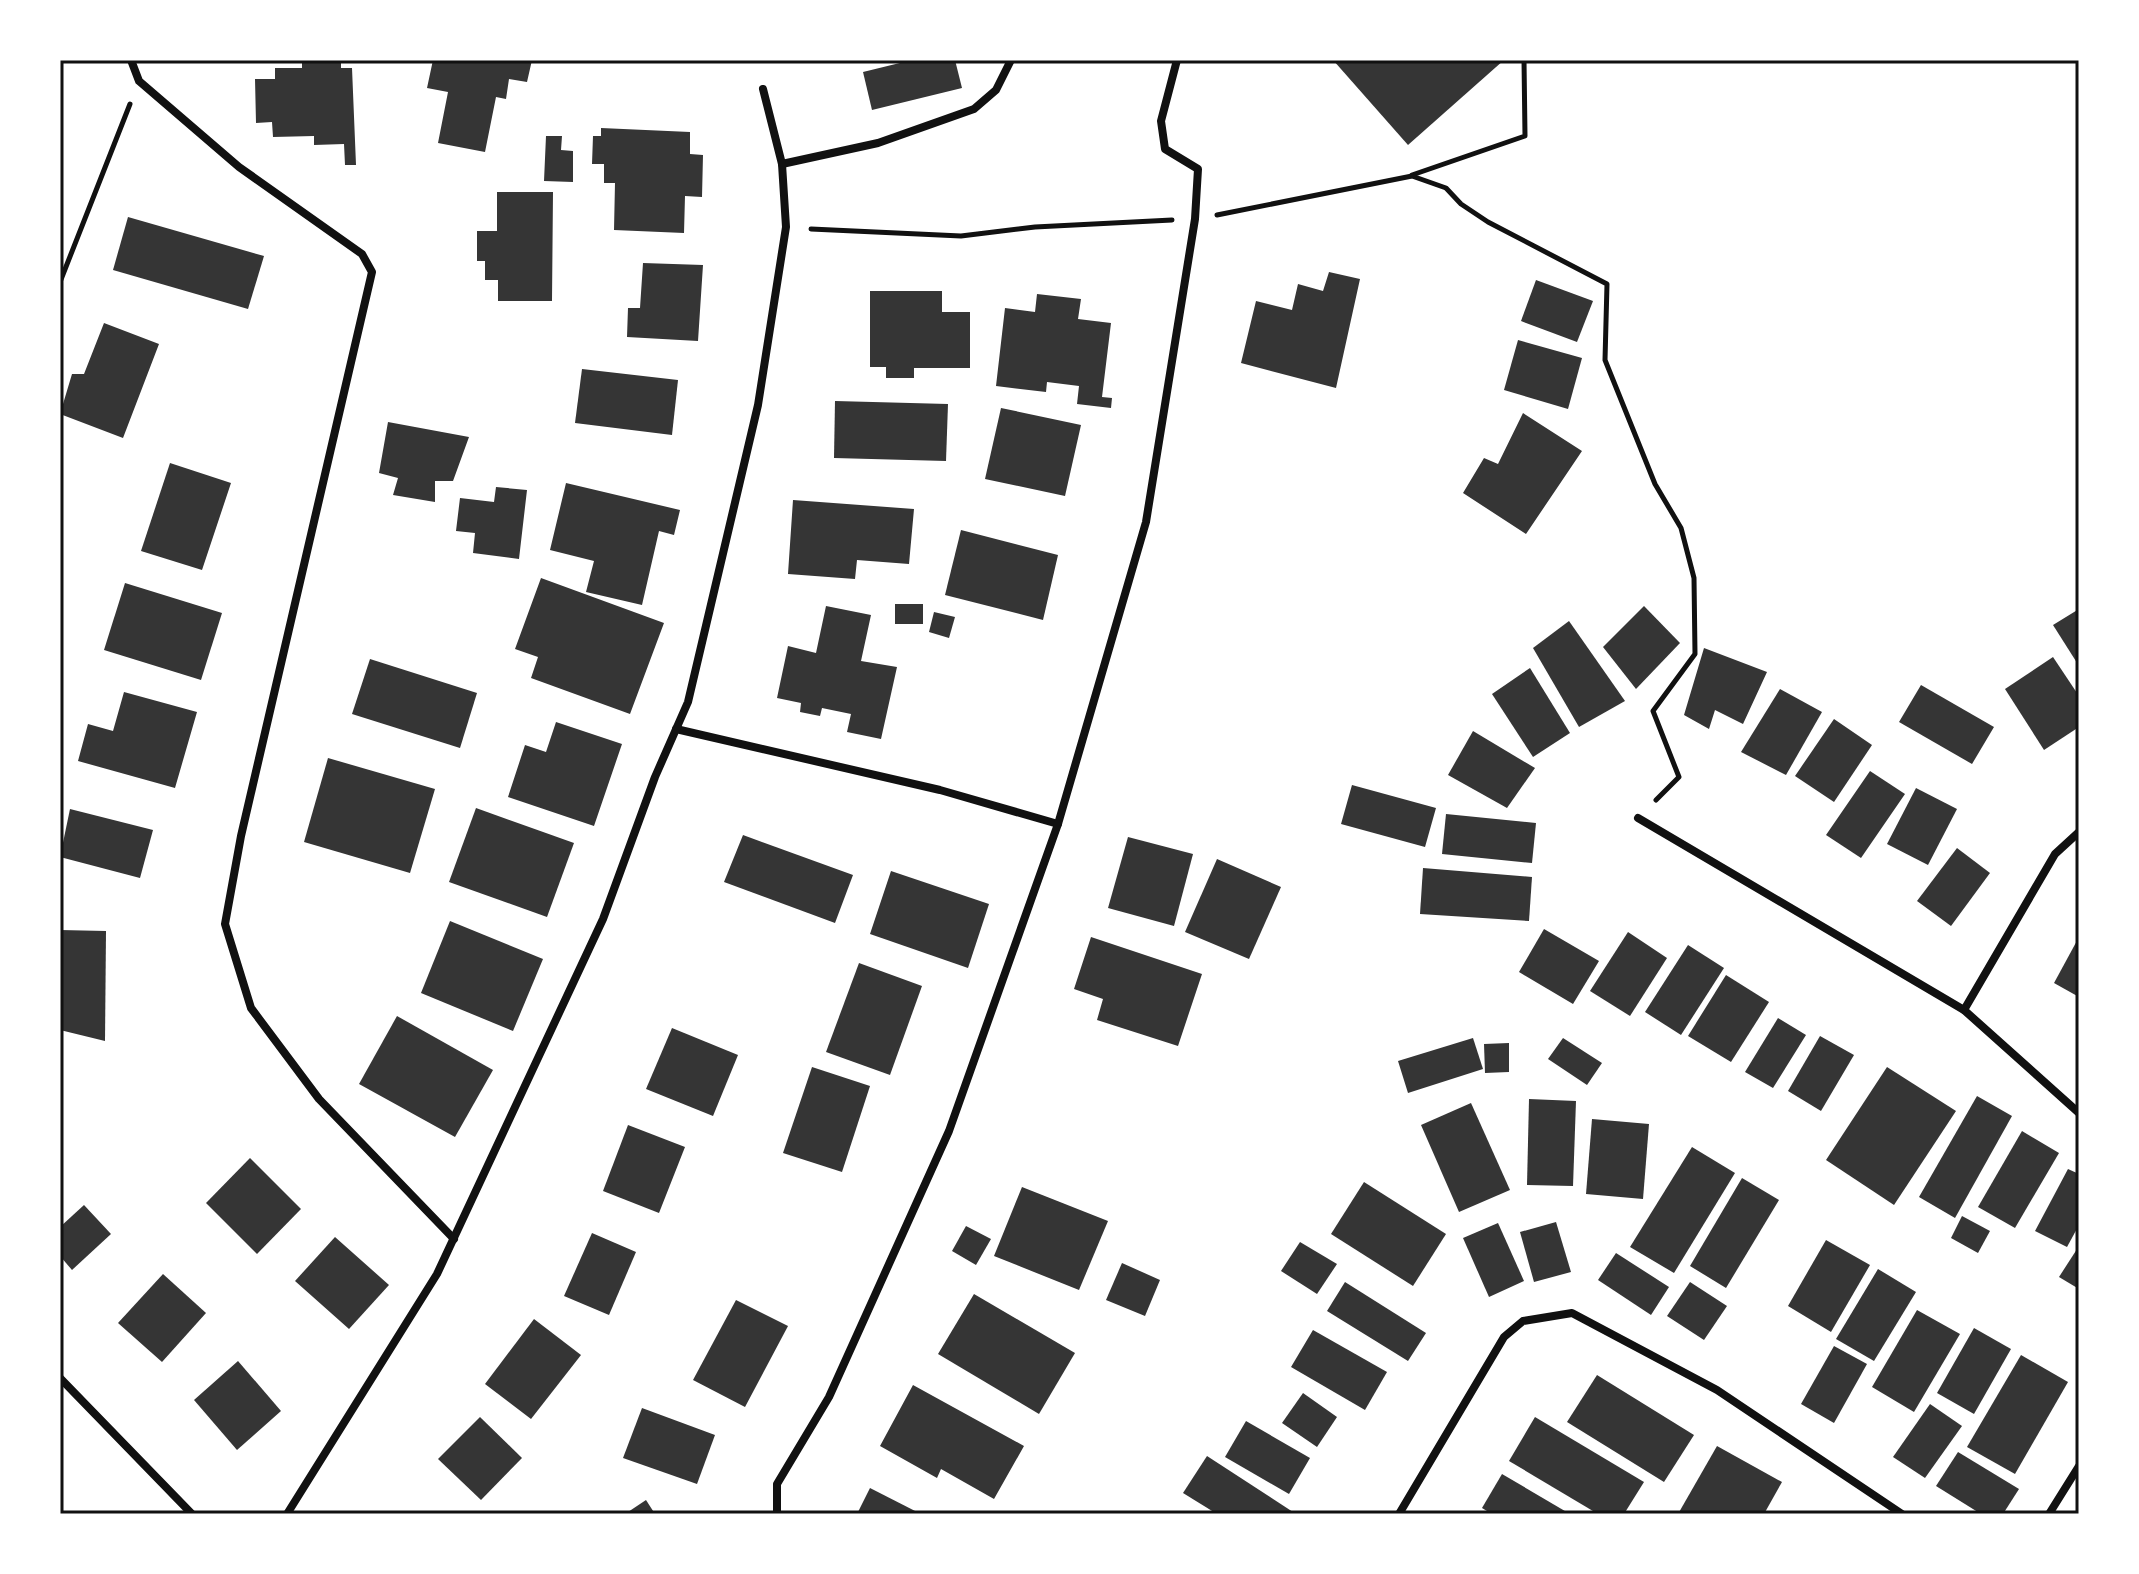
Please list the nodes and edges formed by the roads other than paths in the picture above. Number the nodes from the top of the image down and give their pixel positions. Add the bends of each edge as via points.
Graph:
1 (131, 60) edge
2 (1011, 60) edge
3 (1177, 60) edge
4 (763, 89) dead end
5 (782, 164) junction
6 (676, 729) junction
7 (1638, 818) road end
8 (1058, 824) junction
9 (2079, 832) edge
10 (1964, 1010) junction
11 (2079, 1113) edge
12 (454, 1239) junction
13 (60, 1378) edge
14 (2079, 1466) edge
15 (192, 1514) edge
16 (287, 1514) edge
17 (777, 1514) edge
18 (1399, 1514) edge
19 (1902, 1514) edge
20 (2049, 1514) edge

1 - 12 street via 139,81 239,167 362,254 372,272 225,924 251,1008 319,1099
2 - 5 street via 996,90 974,109 878,143
3 - 8 street via 1161,121 1165,149 1198,169 1195,219 1146,522
4 - 5 street
5 - 6 street via 786,227 758,405 688,702
6 - 8 street via 940,790
6 - 12 street via 603,919
7 - 10 street
8 - 17 street via 949,1131 829,1397 777,1484
9 - 10 street via 2055,854
10 - 11 street
12 - 16 street
13 - 15 street
14 - 20 street
18 - 19 street via 1504,1337 1523,1321 1572,1313 1717,1390

